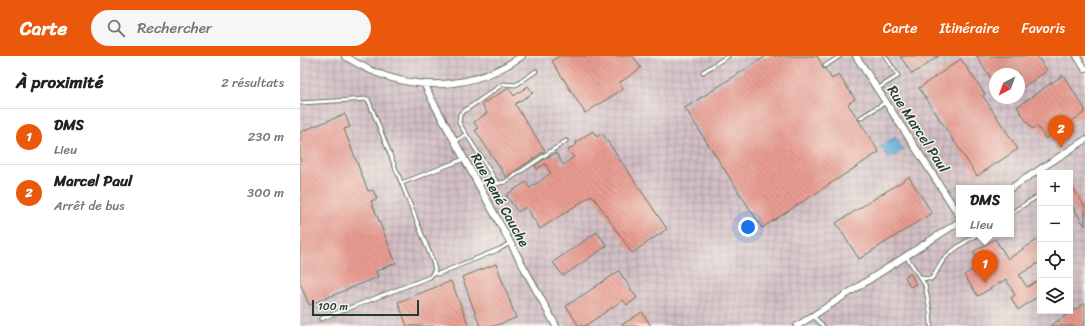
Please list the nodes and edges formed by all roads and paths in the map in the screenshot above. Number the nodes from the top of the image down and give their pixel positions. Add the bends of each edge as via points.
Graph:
1 (345, 56) edge
2 (522, 56) edge
3 (728, 56) edge
4 (840, 56) edge
5 (856, 56) edge
6 (885, 56) edge
7 (1077, 56) edge
8 (825, 66) dead end
9 (1085, 69) edge
10 (536, 72) dead end
11 (703, 72) dead end
12 (425, 85) junction
13 (877, 89) junction
14 (886, 102) junction
15 (300, 103) edge
16 (860, 118) dead end
17 (466, 134) junction
18 (1085, 140) edge
19 (566, 141) dead end
20 (454, 142) junction
21 (464, 159) junction
22 (402, 183) junction
23 (498, 184) junction
24 (479, 185) junction
25 (1014, 186) edge
26 (1037, 197) edge
27 (956, 210) edge
28 (1014, 211) edge
29 (956, 224) edge
30 (973, 237) edge
31 (510, 243) junction
32 (906, 256) junction
33 (432, 273) junction
34 (920, 278) junction
35 (813, 316) junction
36 (321, 318) dead end
37 (556, 326) edge
38 (798, 326) edge
39 (823, 326) edge
40 (931, 326) edge

1 - 12 street via 392,78
2 - 12 street via 479,78 456,83
3 - 11 lane
4 - 8 lane
5 - 13 street, Rue Marcel Paul
6 - 13 lane via 898,76
7 - 9 street
10 - 17 lane via 516,85 503,84 462,112 458,120
12 - 20 street, Rue René Cauche
13 - 14 street, Rue Marcel Paul
14 - 16 lane
14 - 27 street, Rue Marcel Paul
15 - 22 lane via 368,99
17 - 20 lane
17 - 23 lane
18 - 25 street
19 - 23 lane via 505,182
20 - 21 street, Rue René Cauche
21 - 22 lane
21 - 24 street, Rue René Cauche
22 - 33 lane via 433,262 435,270
23 - 24 lane via 487,181
24 - 31 street, Rue René Cauche
26 - 28 lane
29 - 32 street
30 - 34 lane via 946,257 933,277
31 - 33 lane via 438,274
31 - 37 street, Rue René Cauche
32 - 34 lane
32 - 35 street
33 - 36 lane via 430,277
34 - 40 lane via 928,297
35 - 38 street
35 - 39 lane

